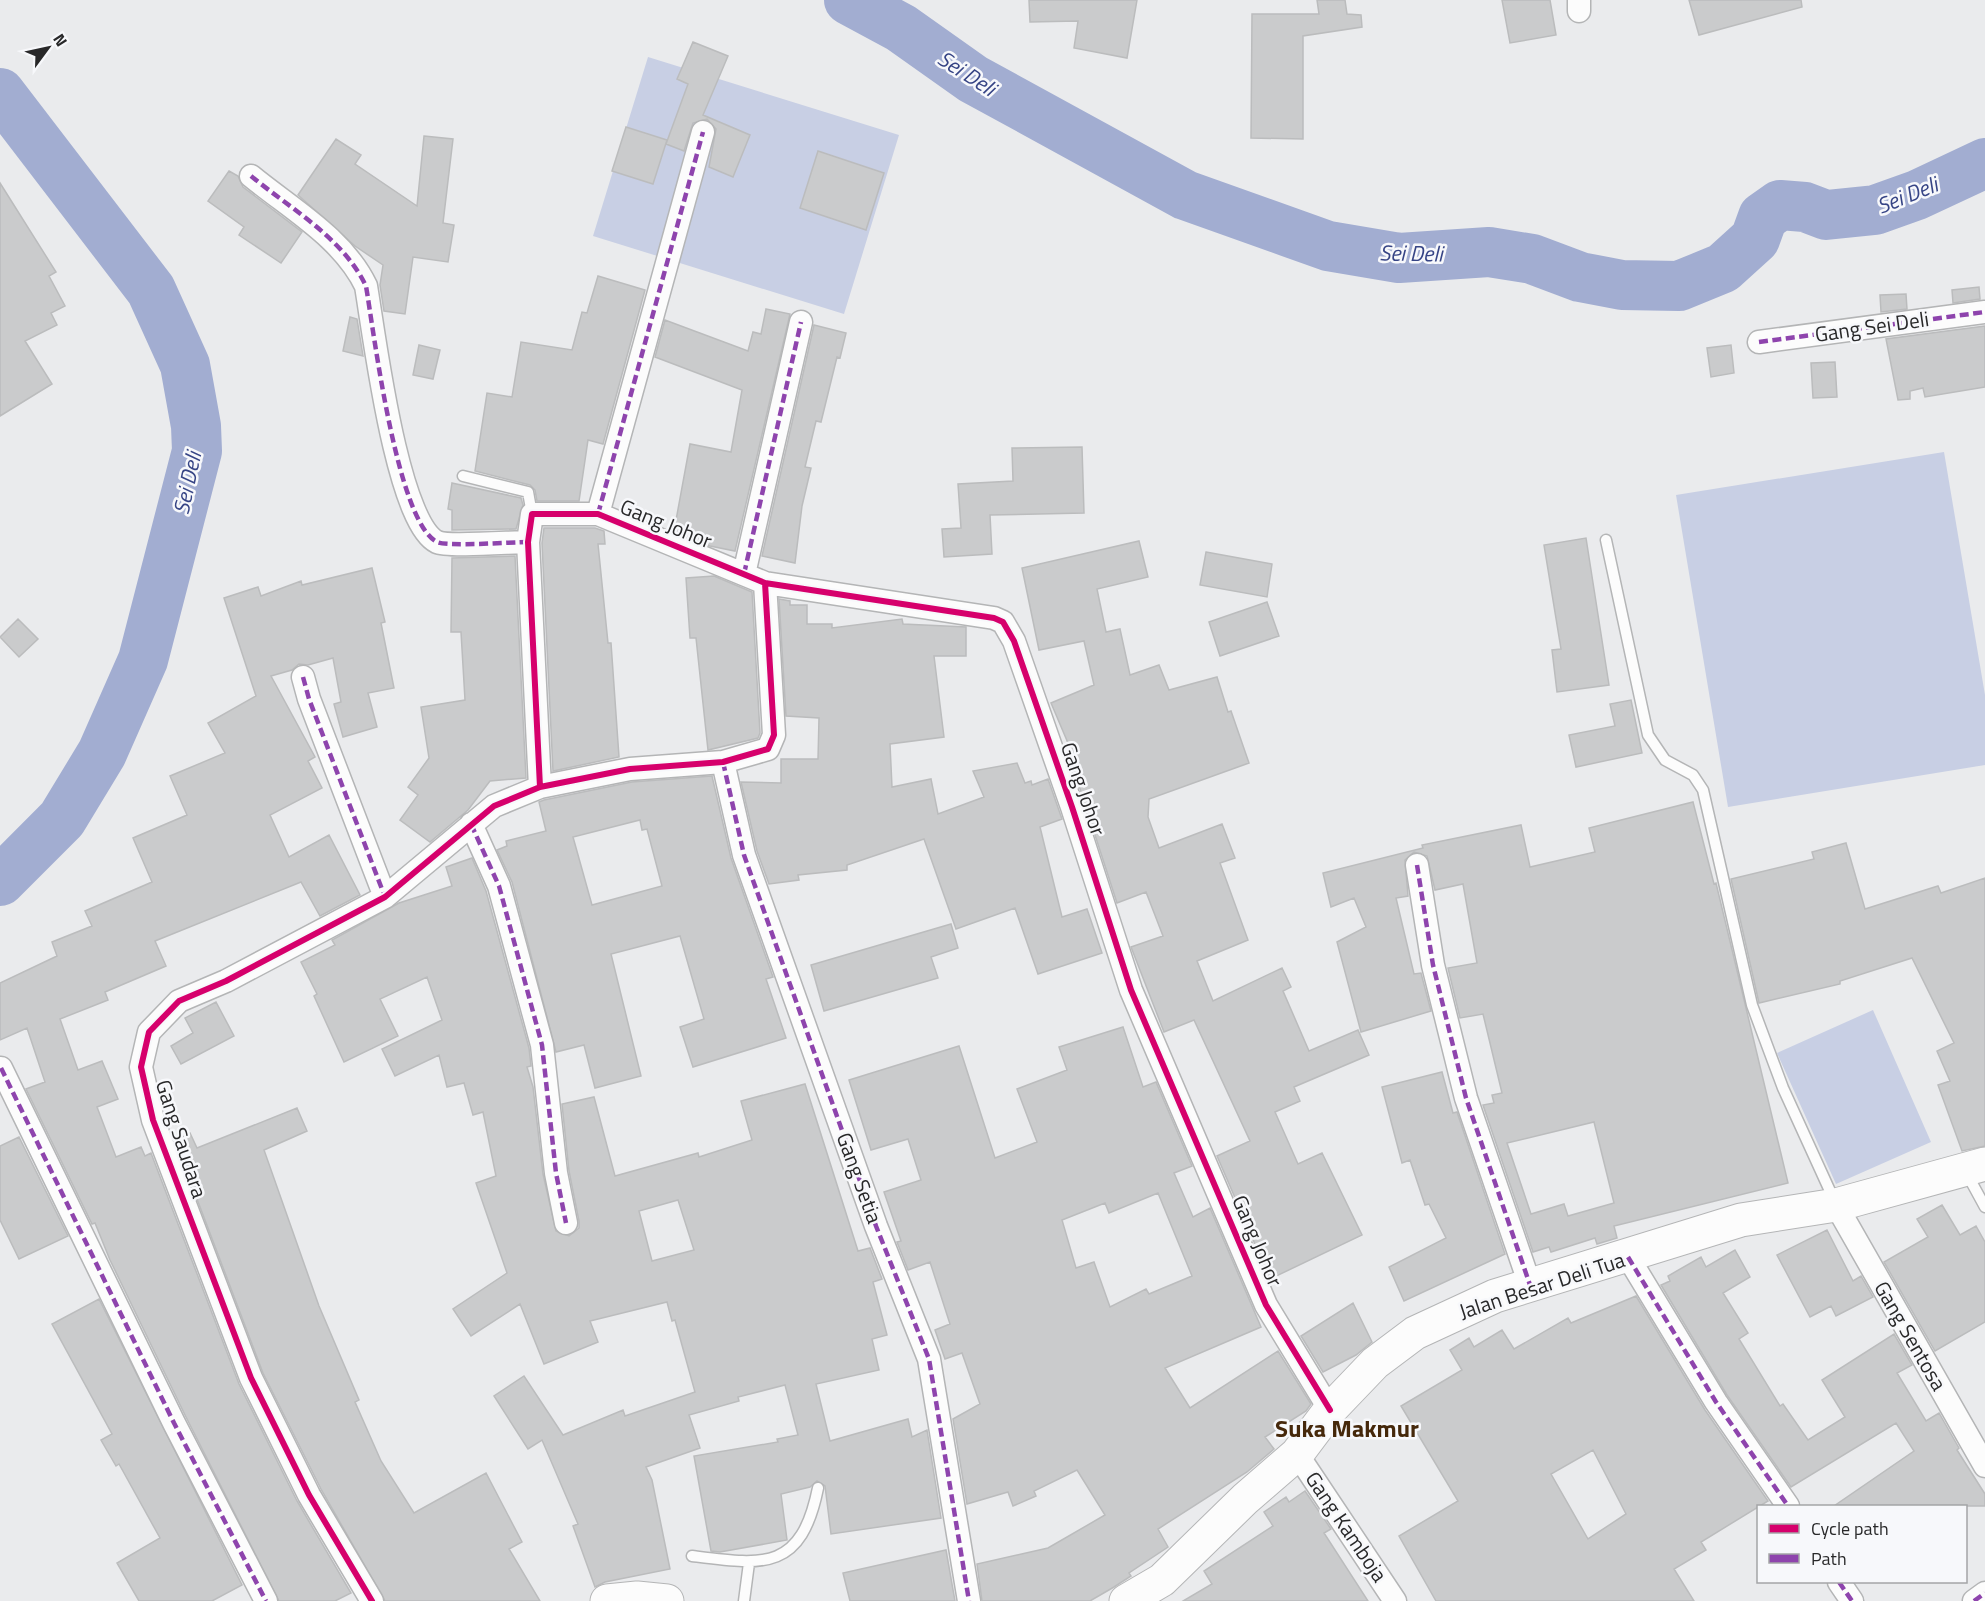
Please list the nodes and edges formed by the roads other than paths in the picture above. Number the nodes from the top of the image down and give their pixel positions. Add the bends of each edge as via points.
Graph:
1 (703, 132) dead end
2 (250, 176) dead end
3 (1985, 312) edge
4 (801, 322) dead end
5 (1759, 342) dead end
6 (463, 476) dead end
7 (532, 514) junction
8 (598, 514) junction
9 (1606, 540) dead end
10 (528, 542) junction
11 (744, 574) junction
12 (765, 583) junction
13 (303, 677) dead end
14 (723, 762) junction
15 (540, 787) junction
16 (471, 824) junction
17 (1417, 865) dead end
18 (385, 897) junction
19 (1, 1068) edge
20 (1975, 1166) edge
21 (1836, 1205) junction
22 (1985, 1207) edge
23 (566, 1223) dead end
24 (1628, 1257) junction
25 (1530, 1285) junction
26 (1330, 1410) junction
27 (1297, 1454) junction
28 (1984, 1461) edge
29 (818, 1488) dead end
30 (1787, 1505) edge
31 (692, 1556) dead end
32 (749, 1563) junction
33 (1840, 1583) edge
34 (1985, 1593) edge
35 (266, 1601) edge
36 (372, 1601) edge
37 (608, 1601) edge
38 (668, 1601) edge
39 (744, 1601) edge
40 (969, 1601) edge
41 (1126, 1601) edge
42 (1395, 1601) edge
43 (1852, 1601) edge
44 (1974, 1601) edge

1 - 8 street
2 - 10 street via 322,232 360,273 366,286 393,440 415,512 427,533 443,544
3 - 5 street, Gang Sei Deli
4 - 11 street
6 - 7 lane via 528,492
7 - 8 street, Gang Johor
7 - 10 street
8 - 11 street, Gang Johor
9 - 21 lane via 1648,735 1665,760 1693,774 1703,790 1752,1005
10 - 15 street
11 - 12 street, Gang Johor
12 - 14 street, Gang Saudara via 774,735 768,749
12 - 26 street, Gang Johor via 994,618 1009,630 1131,990 1266,1305
13 - 18 street
14 - 15 street, Gang Saudara via 630,769
14 - 40 street, Gang Setia via 744,855 876,1226 929,1359
15 - 16 street, Gang Saudara via 494,806
16 - 18 street, Gang Saudara
16 - 23 street via 499,886 542,1045 556,1173
17 - 25 street via 1433,965 1466,1098
18 - 36 street, Gang Saudara via 226,981 179,1001 149,1032 141,1067 153,1120 251,1378 309,1495
19 - 35 street via 174,1423
20 - 21 main road, Jalan Besar Deli Tua
20 - 22 lane
21 - 24 main road, Jalan Besar Deli Tua via 1741,1220
21 - 28 street, Gang Sentosa
24 - 25 main road, Jalan Besar Deli Tua
24 - 30 street via 1716,1402
25 - 26 main road, Jalan Besar Deli Tua via 1495,1296 1414,1334 1375,1363
26 - 27 main road, Jalan Besar Deli Tua
27 - 41 main road, Jalan Besar Deli Tua via 1162,1580
27 - 42 street, Gang Kamboja
29 - 32 lane via 807,1529 794,1545 769,1561
31 - 32 lane
32 - 39 lane
33 - 43 street
34 - 44 street
37 - 38 main road

